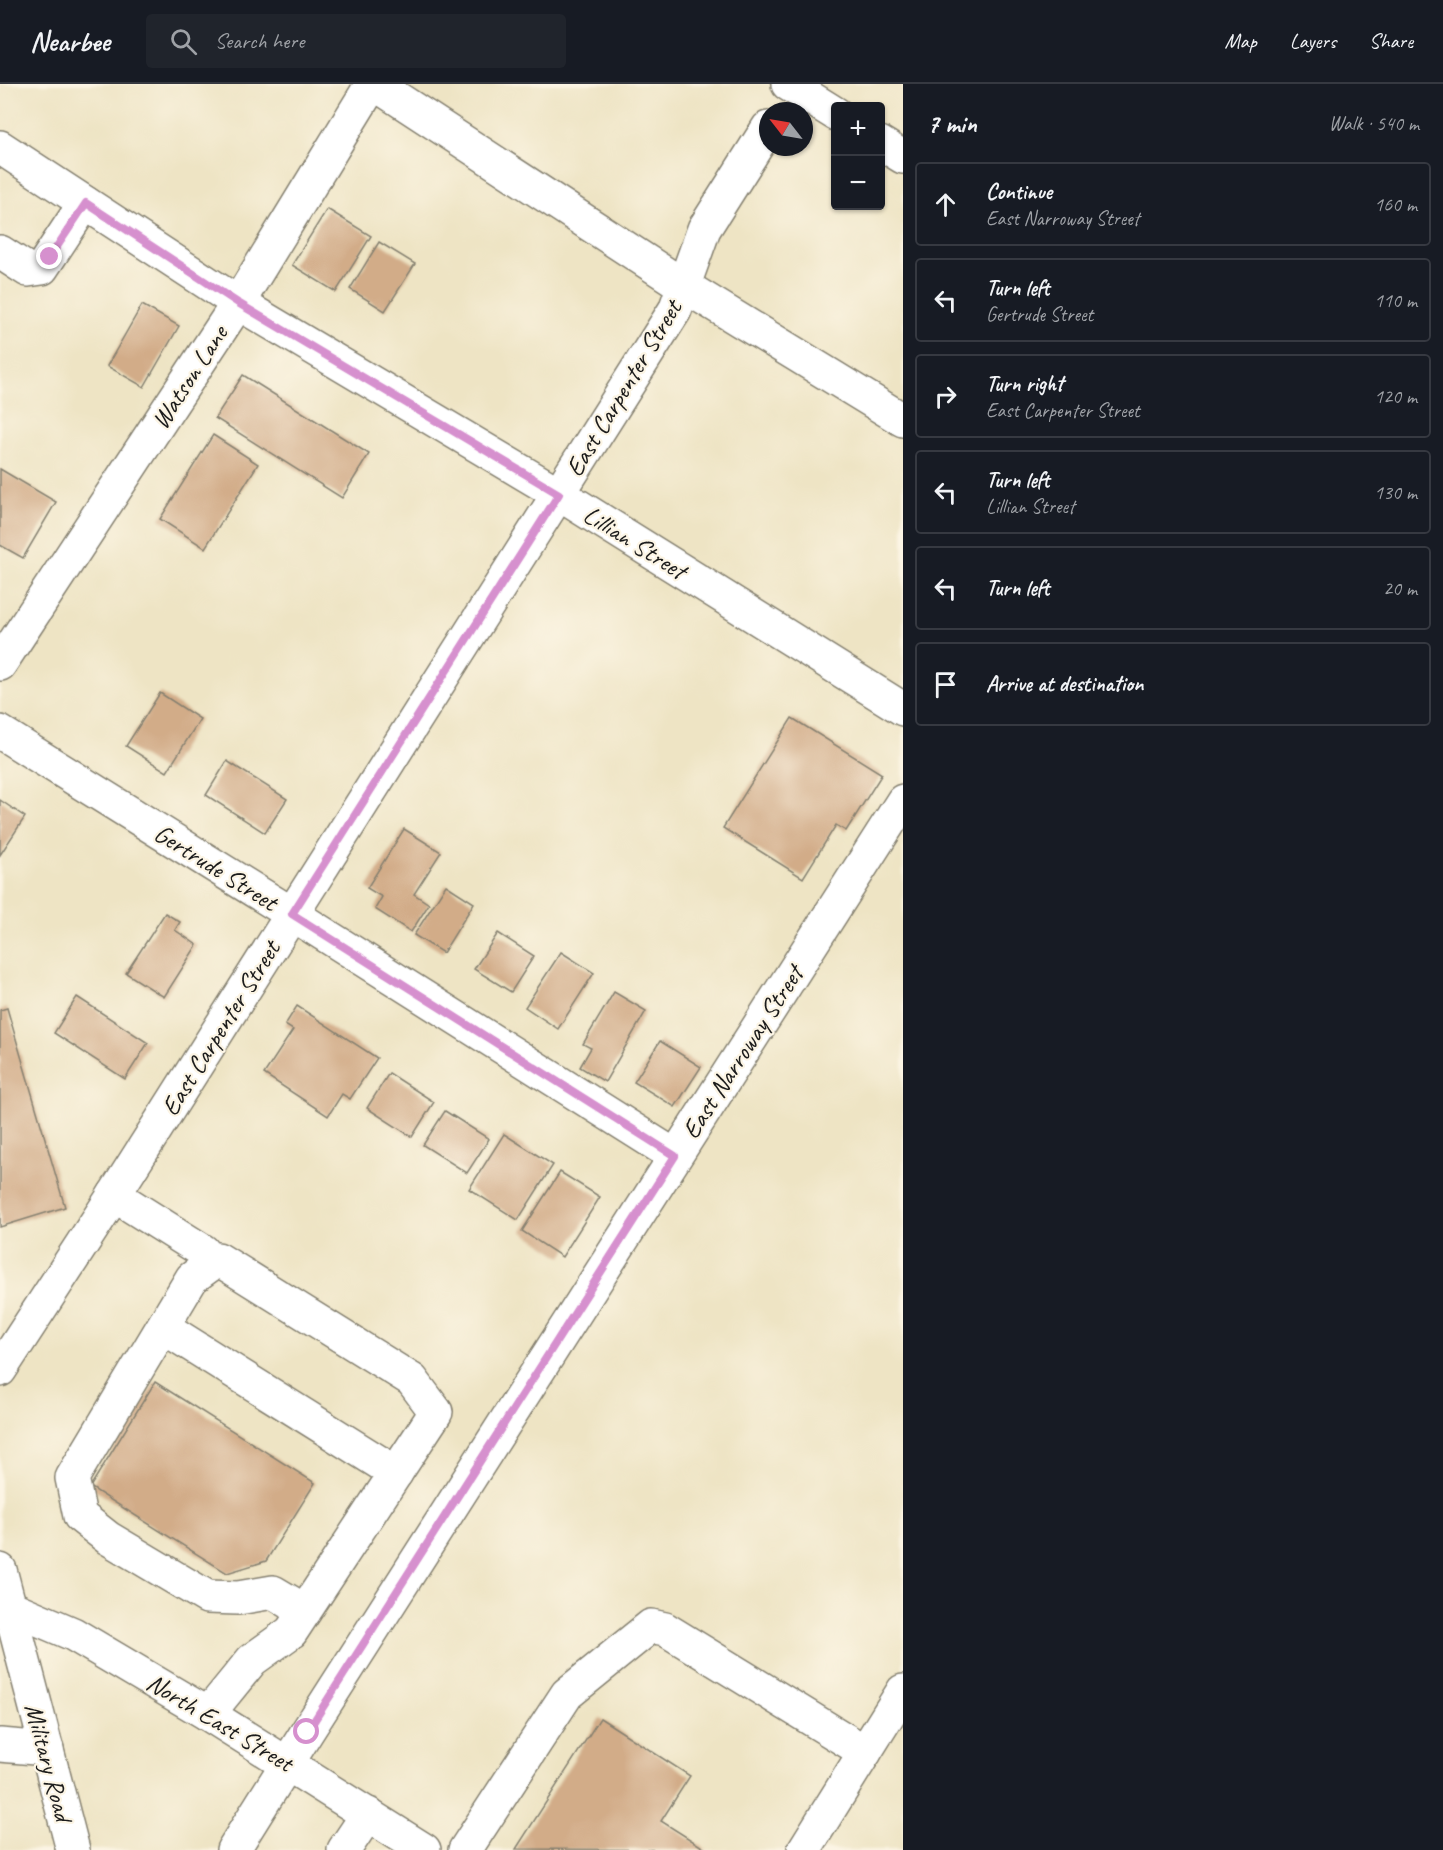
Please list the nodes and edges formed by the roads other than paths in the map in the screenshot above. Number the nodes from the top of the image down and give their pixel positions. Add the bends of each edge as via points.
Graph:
1 (373, 84) edge
2 (787, 94) edge
3 (831, 112) edge
4 (759, 142) edge
5 (885, 146) edge
6 (0, 147) edge
7 (903, 157) edge
8 (86, 203) junction
9 (0, 252) edge
10 (684, 286) junction
11 (238, 303) junction
12 (903, 420) edge
13 (559, 494) junction
14 (0, 664) edge
15 (903, 709) edge
16 (0, 732) edge
17 (903, 801) edge
18 (292, 914) junction
19 (675, 1156) junction
20 (114, 1195) junction
21 (212, 1264) junction
22 (163, 1327) junction
23 (0, 1370) edge
24 (396, 1473) junction
25 (0, 1570) edge
26 (5, 1608) edge
27 (305, 1611) junction
28 (903, 1691) edge
29 (208, 1714) junction
30 (0, 1745) edge
31 (47, 1749) junction
32 (865, 1752) junction
33 (287, 1764) junction
34 (368, 1814) junction
35 (73, 1850) edge
36 (233, 1850) edge
37 (344, 1850) edge
38 (424, 1850) edge
39 (465, 1850) edge
40 (804, 1850) edge

1 - 10 street
1 - 11 street, Watson Lane
2 - 3 street
4 - 10 street, East Carpenter Street via 704,229
5 - 7 street
6 - 8 street, Lillian Street
8 - 9 street via 42,268 28,270
8 - 11 street, Lillian Street
10 - 12 street
10 - 13 street, East Carpenter Street via 675,310
11 - 13 street, Lillian Street
11 - 14 street, Watson Lane
13 - 15 street, Lillian Street
13 - 18 street, East Carpenter Street
16 - 18 street, Gertrude Street
17 - 19 street, East Narroway Street
18 - 19 street, Gertrude Street
18 - 20 street, East Carpenter Street
19 - 33 street, East Narroway Street
20 - 21 street via 202,1251
20 - 23 street, East Carpenter Street
21 - 22 street via 192,1278
21 - 24 street via 218,1260 412,1380 436,1412
22 - 24 street
22 - 27 street via 72,1478 80,1516 108,1538 207,1597 238,1598 273,1592
24 - 27 street
25 - 26 street, Military Road
26 - 29 street, North East Street via 73,1634
26 - 31 street, Military Road
27 - 29 street via 291,1632 252,1660
28 - 32 street
29 - 33 street, North East Street
30 - 31 street
31 - 35 street, Military Road
32 - 39 street via 665,1629 651,1626 567,1694
32 - 40 street
33 - 34 street, North East Street
33 - 36 street, East Narroway Street
34 - 37 street
34 - 38 street, North East Street

